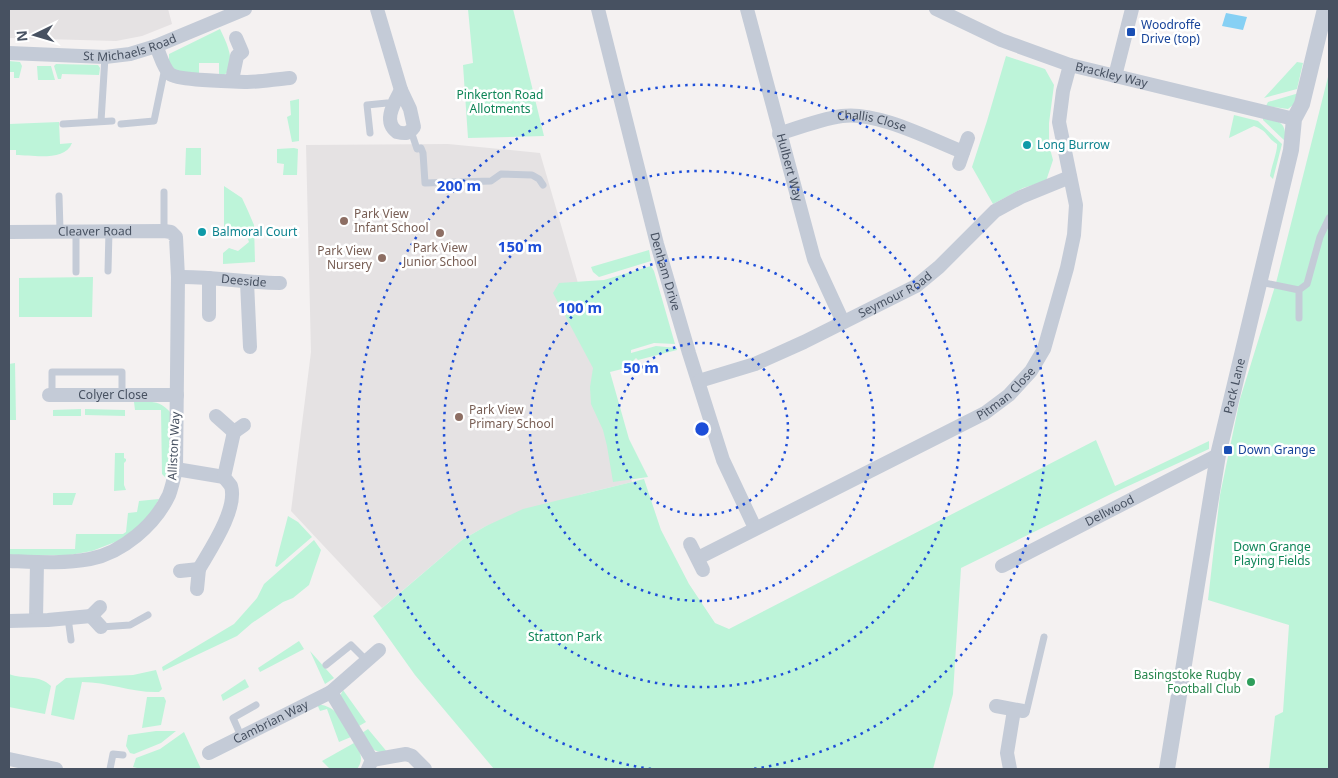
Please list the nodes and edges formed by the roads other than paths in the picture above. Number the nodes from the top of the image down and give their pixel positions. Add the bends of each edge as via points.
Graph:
1 (245, 9) edge
2 (377, 9) edge
3 (598, 9) edge
4 (747, 9) edge
5 (936, 9) edge
6 (1132, 9) edge
7 (1325, 9) edge
8 (236, 38) dead end
9 (156, 46) junction
10 (9, 53) edge
11 (105, 57) junction
12 (1070, 65) junction
13 (164, 68) junction
14 (1115, 76) junction
15 (290, 78) dead end
16 (232, 80) junction
17 (401, 90) junction
18 (393, 104) junction
19 (1294, 118) junction
20 (100, 121) junction
21 (112, 121) dead end
22 (63, 124) dead end
23 (121, 124) dead end
24 (411, 131) junction
25 (370, 133) dead end
26 (779, 134) junction
27 (968, 138) dead end
28 (1070, 177) junction
29 (543, 186) dead end
30 (164, 192) dead end
31 (59, 196) dead end
32 (1329, 218) edge
33 (60, 230) junction
34 (76, 230) junction
35 (109, 231) junction
36 (164, 231) junction
37 (9, 232) edge
38 (108, 271) dead end
39 (76, 272) dead end
40 (178, 277) junction
41 (209, 278) junction
42 (248, 282) junction
43 (1260, 282) junction
44 (280, 283) dead end
45 (1299, 290) junction
46 (209, 315) dead end
47 (1299, 318) dead end
48 (843, 322) junction
49 (250, 347) dead end
50 (699, 381) junction
51 (50, 395) joint
52 (177, 395) junction
53 (122, 396) junction
54 (216, 416) dead end
55 (1218, 454) junction
56 (176, 470) junction
57 (224, 477) junction
58 (755, 528) junction
59 (690, 544) dead end
60 (9, 561) edge
61 (37, 562) junction
62 (1002, 566) dead end
63 (199, 569) junction
64 (180, 571) dead end
65 (197, 590) dead end
66 (148, 615) dead end
67 (68, 618) junction
68 (36, 620) junction
69 (9, 621) edge
70 (101, 627) joint
71 (1044, 637) dead end
72 (71, 640) dead end
73 (378, 650) dead end
74 (366, 660) junction
75 (326, 665) dead end
76 (331, 692) junction
77 (256, 705) dead end
78 (996, 706) dead end
79 (1018, 710) junction
80 (241, 736) junction
81 (209, 753) dead end
82 (123, 755) dead end
83 (9, 759) edge
84 (370, 765) edge
85 (56, 769) edge
86 (110, 769) edge
87 (425, 769) edge
88 (1010, 769) edge
89 (1167, 769) edge

1 - 9 street, St Michaels Road
2 - 17 street
3 - 50 street, Denham Drive via 657,244
4 - 26 street, Hulbert Way
5 - 12 street, Brackley Way via 1001,40
6 - 14 street
7 - 19 street, Pack Lane via 1302,104
8 - 16 street via 242,52 237,56
9 - 11 street, St Michaels Road
9 - 13 street
10 - 11 street, St Michaels Road
11 - 20 lane
12 - 14 street, Brackley Way
12 - 28 street, Pitman Close via 1059,122
13 - 16 street via 181,79
13 - 23 lane via 154,121
14 - 19 street, Brackley Way
15 - 16 street via 249,82
17 - 18 street
17 - 24 street via 410,109 414,126
18 - 24 street via 390,111 393,129 402,133
18 - 25 lane via 367,105
19 - 43 street, Pack Lane via 1292,150
20 - 21 lane
20 - 22 lane
24 - 29 lane via 417,148 421,148 423,153 425,183 491,181 501,174 509,174 532,175
26 - 27 street, Challis Close via 844,116 867,117 891,123 961,158
26 - 48 street, Hulbert Way via 814,258
28 - 48 street, Seymour Road via 995,211 916,286
28 - 58 street, Pitman Close via 1076,205 1074,235 1056,313 1044,349 1031,371 1008,395 984,413
30 - 36 lane
31 - 33 lane
32 - 45 lane via 1320,237 1307,284
33 - 34 street, Cleaver Road
33 - 37 street, Cleaver Road
34 - 35 street, Cleaver Road
34 - 39 lane
35 - 36 street, Cleaver Road
35 - 38 lane
36 - 40 street, Alliston Way via 174,234
40 - 41 street, Deeside
40 - 52 street, Alliston Way
41 - 42 street, Deeside
41 - 46 street, Deeside
42 - 44 street, Deeside
42 - 49 street
43 - 45 lane
43 - 55 street, Pack Lane
45 - 47 lane
48 - 50 street, Seymour Road via 755,364
50 - 58 street, Denham Drive via 723,460
51 - 53 street, Colyer Close
51 - 53 lane via 52,372 122,372
52 - 53 street, Colyer Close
52 - 56 street, Alliston Way
54 - 57 street via 239,429
55 - 62 street, Dellwood
55 - 89 street, Pack Lane
56 - 57 street
56 - 61 street, Alliston Way via 172,487 159,512 129,541 92,559
57 - 63 street via 230,485 231,505 220,534
58 - 59 street, Pitman Close via 701,564
60 - 61 street, Alliston Way
61 - 68 street
63 - 64 street
63 - 65 street
66 - 70 lane via 130,625
67 - 68 street
67 - 70 street via 96,611
67 - 72 lane
68 - 69 street
71 - 79 lane via 1027,710
73 - 74 street, Cambrian Way
74 - 75 lane via 351,646
74 - 76 street, Cambrian Way
76 - 80 street, Cambrian Way
76 - 84 street
77 - 80 lane via 233,718
78 - 79 street
79 - 88 street via 1008,753
80 - 81 street, Cambrian Way
82 - 86 lane via 113,754
83 - 85 street
84 - 87 street via 406,754

